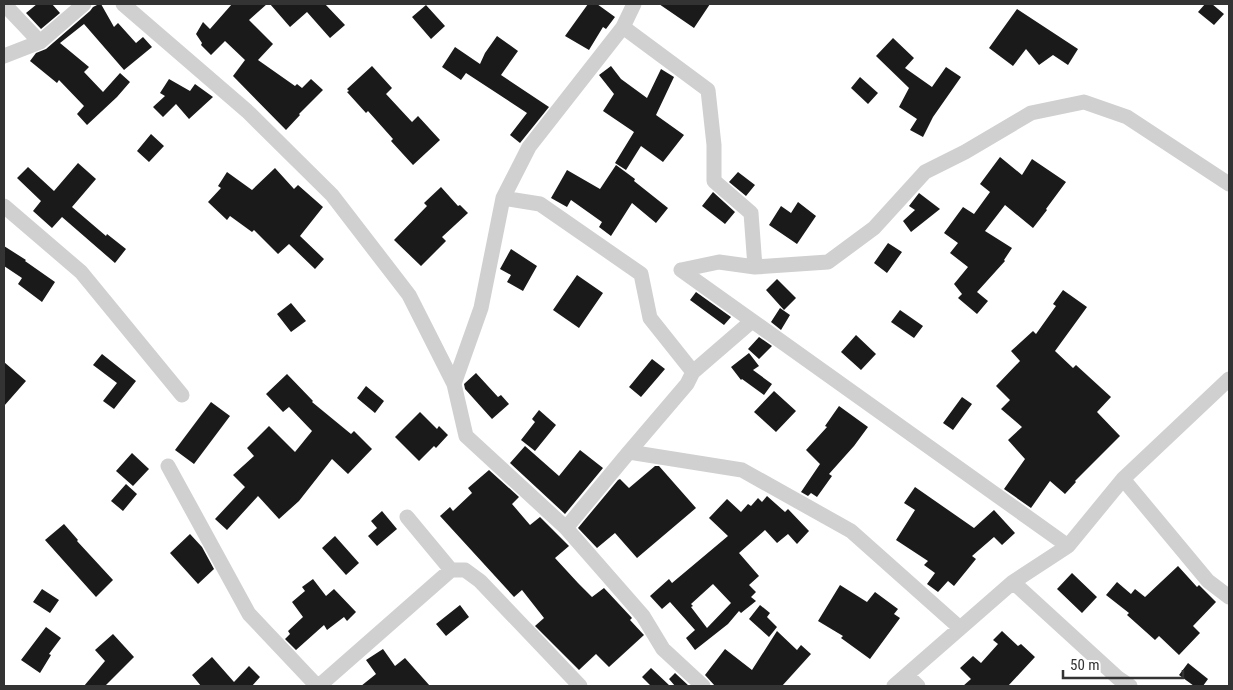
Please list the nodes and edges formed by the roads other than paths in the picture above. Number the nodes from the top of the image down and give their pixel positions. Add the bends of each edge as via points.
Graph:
1 (4, 4) edge
2 (84, 4) edge
3 (123, 4) edge
4 (634, 4) edge
5 (623, 27) junction
6 (40, 42) junction
7 (4, 56) edge
8 (1229, 184) edge
9 (503, 198) junction
10 (4, 206) edge
11 (755, 268) junction
12 (752, 321) junction
13 (694, 372) junction
14 (1229, 379) edge
15 (454, 384) junction
16 (182, 394) dead end
17 (630, 452) junction
18 (168, 466) dead end
19 (1123, 479) junction
20 (407, 517) dead end
21 (566, 528) junction
22 (1068, 546) junction
23 (450, 570) junction
24 (1013, 582) junction
25 (1229, 597) edge
26 (960, 628) junction
27 (912, 681) edge
28 (318, 686) edge
29 (580, 686) edge
30 (703, 686) edge
31 (894, 686) edge
32 (1130, 686) edge

1 - 6 street
2 - 6 street
3 - 15 street via 246,111 332,195 409,295
4 - 5 street
5 - 9 street via 529,147
5 - 11 street via 708,90 714,182 751,213
6 - 7 street
8 - 11 street via 1127,117 1084,102 1031,113 925,172 874,228 828,262
9 - 13 street via 540,204 642,274 650,318
9 - 15 street via 481,308
10 - 16 street via 80,272
11 - 12 street via 719,262 681,270
12 - 13 street
12 - 22 street
13 - 17 street
14 - 19 street
15 - 21 street via 466,436
17 - 21 street
17 - 26 street via 742,470 851,531
18 - 28 street via 249,614
19 - 22 street
19 - 25 street via 1208,581
20 - 23 street
21 - 30 street via 643,616 663,649
22 - 24 street
23 - 28 street
23 - 29 street via 465,570 480,581
24 - 26 street
24 - 32 street
26 - 27 street
27 - 31 street

